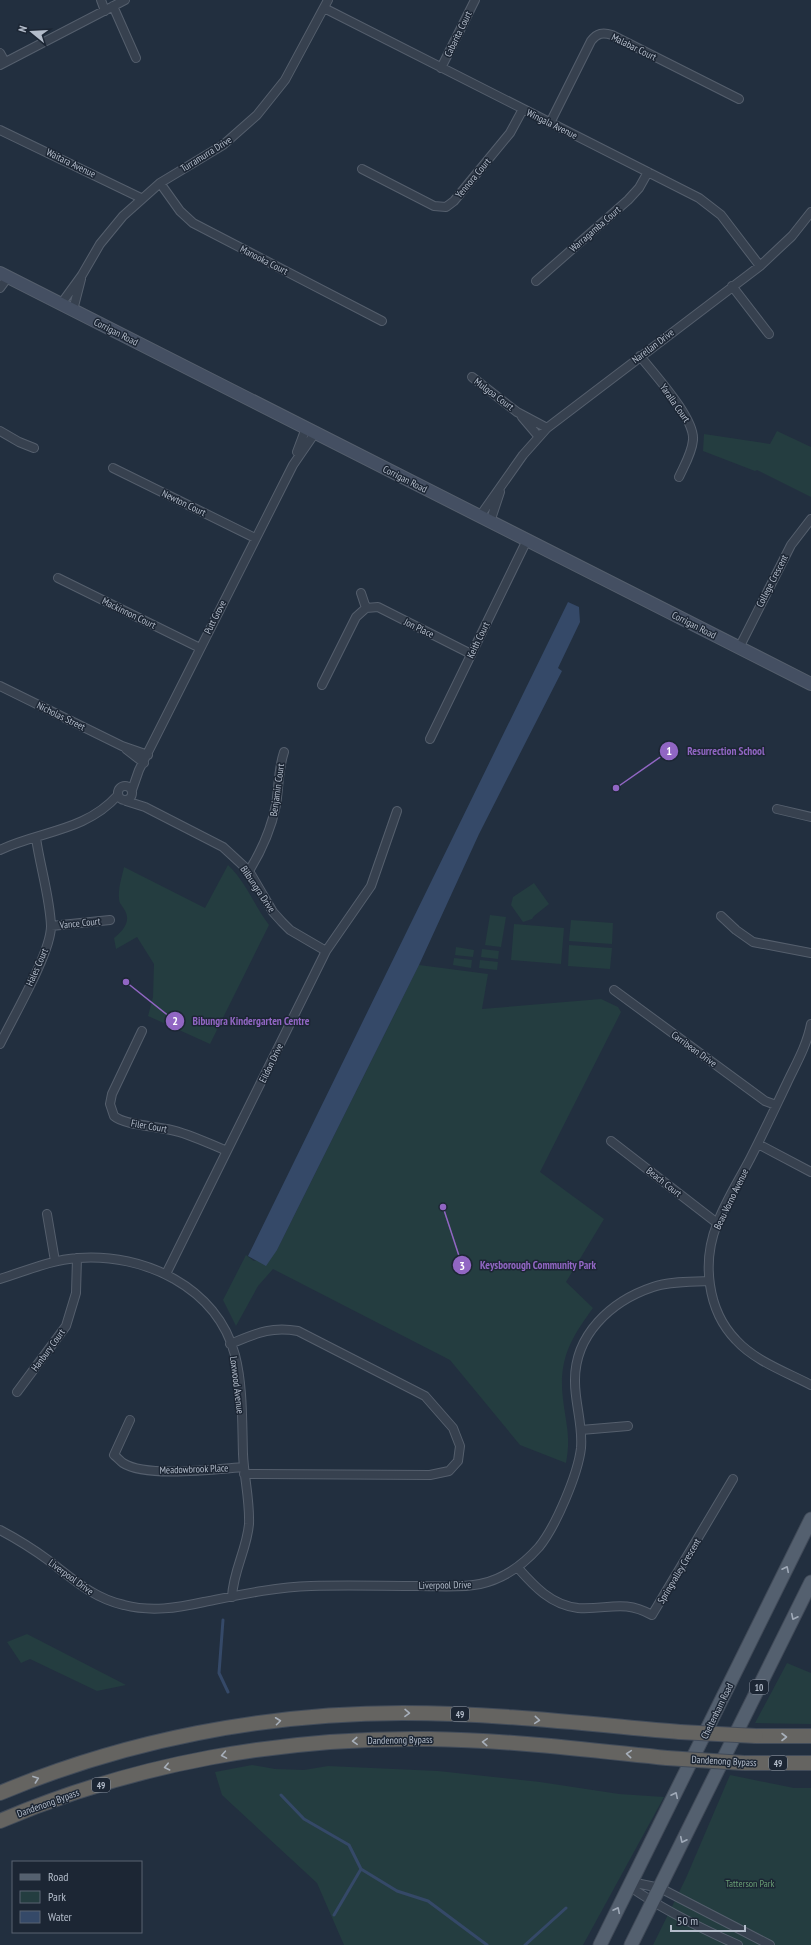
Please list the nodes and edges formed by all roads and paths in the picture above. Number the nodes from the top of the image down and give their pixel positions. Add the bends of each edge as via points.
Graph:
1 (101, 0) edge
2 (126, 0) edge
3 (328, 0) edge
4 (475, 0) edge
5 (113, 6) junction
6 (324, 8) junction
7 (105, 11) junction
8 (0, 53) edge
9 (136, 58) dead end
10 (2, 64) edge
11 (441, 68) junction
12 (739, 99) dead end
13 (523, 110) junction
14 (550, 123) junction
15 (0, 130) edge
16 (362, 169) dead end
17 (648, 172) junction
18 (160, 183) junction
19 (141, 198) junction
20 (811, 212) edge
21 (760, 266) junction
22 (4, 275) edge
23 (82, 275) junction
24 (536, 281) dead end
25 (732, 286) junction
26 (0, 288) edge
27 (61, 304) junction
28 (73, 310) junction
29 (382, 321) dead end
30 (769, 334) dead end
31 (640, 356) junction
32 (472, 377) dead end
33 (518, 412) junction
34 (547, 428) junction
35 (0, 430) edge
36 (310, 431) junction
37 (539, 437) junction
38 (34, 448) dead end
39 (113, 468) dead end
40 (679, 477) dead end
41 (485, 519) junction
42 (811, 519) edge
43 (255, 538) junction
44 (527, 540) junction
45 (58, 578) dead end
46 (361, 593) dead end
47 (366, 608) junction
48 (200, 648) junction
49 (739, 648) junction
50 (471, 654) junction
51 (811, 684) edge
52 (322, 685) dead end
53 (0, 686) edge
54 (430, 739) dead end
55 (122, 746) junction
56 (284, 752) dead end
57 (148, 755) junction
58 (144, 763) junction
59 (139, 770) junction
60 (126, 797) junction
61 (777, 809) dead end
62 (397, 811) dead end
63 (811, 817) edge
64 (36, 838) junction
65 (1, 847) edge
66 (249, 871) junction
67 (721, 916) dead end
68 (110, 920) dead end
69 (51, 926) junction
70 (326, 952) junction
71 (811, 953) edge
72 (614, 990) dead end
73 (811, 1024) edge
74 (142, 1031) dead end
75 (810, 1036) edge
76 (0, 1044) edge
77 (776, 1105) junction
78 (611, 1141) dead end
79 (758, 1144) junction
80 (227, 1151) junction
81 (811, 1172) edge
82 (47, 1214) dead end
83 (717, 1223) junction
84 (77, 1258) junction
85 (55, 1261) junction
86 (166, 1274) junction
87 (0, 1279) edge
88 (709, 1281) junction
89 (230, 1344) junction
90 (811, 1385) edge
91 (17, 1392) dead end
92 (130, 1420) dead end
93 (628, 1426) dead end
94 (581, 1430) junction
95 (244, 1471) junction
96 (733, 1479) dead end
97 (811, 1519) edge
98 (0, 1530) edge
99 (518, 1568) junction
100 (811, 1582) edge
101 (232, 1597) junction
102 (811, 1736) edge
103 (811, 1763) edge
104 (0, 1793) edge
105 (0, 1821) edge
106 (630, 1884) junction
107 (660, 1888) junction
108 (652, 1902) junction
109 (600, 1945) edge
110 (631, 1945) edge
111 (738, 1945) edge
112 (770, 1945) edge

1 - 7 street
2 - 5 street
3 - 6 street, Turramurra Drive
4 - 11 street, Cabarita Court
5 - 7 street
5 - 9 street
6 - 11 street, Wingala Avenue
6 - 18 street, Turramurra Drive via 285,80 257,115 223,145
7 - 10 street
8 - 10 street
11 - 13 street, Wingala Avenue
12 - 14 street, Malabar Court via 612,35 602,33 591,41
13 - 14 street, Wingala Avenue
13 - 16 street, Yennora Court via 505,140 454,201 446,207 434,206
14 - 17 street, Wingala Avenue
15 - 19 street, Waitara Avenue
17 - 21 street, Wingala Avenue via 710,206 732,227
17 - 24 street, Warragamba Court via 628,200
18 - 19 street, Turramurra Drive
18 - 29 street, Manooka Court via 192,223
19 - 23 street, Turramurra Drive via 110,229
20 - 21 street, Narellan Drive via 792,236
21 - 25 street, Narellan Drive
22 - 26 street
22 - 27 main road, Corrigan Road
23 - 27 street, Turramurra Drive
23 - 28 street, Turramurra Drive
25 - 30 street
25 - 31 street, Narellan Drive
27 - 28 main road, Corrigan Road
28 - 36 main road, Corrigan Road
31 - 34 street, Narellan Drive
31 - 40 street, Yaralla Court via 680,408 691,427 692,446
32 - 33 street, Mulgoa Court
33 - 34 street, Mulgoa Court
33 - 37 street, Mulgoa Court
34 - 37 street, Narellan Drive
35 - 38 street
36 - 41 main road, Corrigan Road
36 - 43 street, Putt Grove
37 - 41 street, Narellan Drive via 501,487
39 - 43 street, Newton Court
41 - 44 main road, Corrigan Road
42 - 49 street, College Crescent via 790,545
43 - 48 street, Putt Grove
44 - 49 main road, Corrigan Road
44 - 50 street, Keith Court
45 - 48 street, Mackinnon Court
46 - 47 street
47 - 50 street, Jon Place via 378,608
47 - 52 street via 356,617
48 - 57 street, Putt Grove
49 - 51 main road, Corrigan Road
50 - 54 street, Keith Court
53 - 55 street, Nicholas Street
55 - 57 street, Nicholas Street
55 - 58 street, Nicholas Street
56 - 66 street, Benjamin Court via 271,825 262,849
57 - 58 street, Putt Grove
58 - 59 street, Putt Grove
59 - 60 street, Putt Grove
59 - 60 street, Putt Grove via 119,789
60 - 64 street via 62,831
60 - 66 street, Bilbungra Drive via 223,847
61 - 63 street
62 - 70 street, Eildon Drive via 371,886
64 - 65 street
64 - 69 street, Hales Court
66 - 70 street, Bilbungra Drive via 273,912 282,922 290,930
67 - 71 street via 753,942
68 - 69 street, Vance Court
69 - 76 street, Hales Court via 46,950
70 - 80 street, Eildon Drive
72 - 77 street, Carribean Drive via 765,1101
73 - 75 street, Beau Vorno Avenue
74 - 80 street, Filer Court via 112,1094 110,1104 114,1116 124,1122 178,1131
75 - 77 street, Beau Vorno Avenue
77 - 79 street, Beau Vorno Avenue
78 - 83 street, Beach Court
79 - 81 street
79 - 83 street, Beau Vorno Avenue
80 - 86 street, Eildon Drive
82 - 85 street
83 - 88 street, Beau Vorno Avenue via 711,1244
84 - 85 street, Loxwood Avenue
84 - 86 street, Loxwood Avenue via 96,1257 128,1261
84 - 91 street, Hanbury Court via 76,1293 66,1326
85 - 87 street, Loxwood Avenue
86 - 89 street, Loxwood Avenue via 202,1300 222,1326
88 - 90 street, Beau Vorno Avenue via 717,1313 724,1327 736,1341 761,1360
88 - 94 street, Liverpool Drive via 655,1286 630,1296 594,1324 577,1362 575,1382
89 - 95 street, Loxwood Avenue via 235,1355 238,1380
89 - 95 street via 261,1331 282,1328 298,1330 425,1396 453,1428 460,1446 458,1461 449,1470 430,1475
92 - 95 street, Meadowbrook Place via 114,1455 123,1464 158,1471
93 - 94 street
94 - 99 street, Liverpool Drive via 578,1465 569,1490 541,1544
95 - 101 street, Loxwood Avenue via 249,1524 234,1574
96 - 99 street, Springvalley Crescent via 652,1615 630,1606 577,1608 564,1604 544,1594
106 -> 97 main road, Cheltenham Road
98 - 101 street, Liverpool Drive via 40,1554 83,1588 122,1605 135,1608 168,1608
99 - 101 street, Liverpool Drive via 479,1584 310,1586
100 -> 107 main road, 10
104 -> 102 highway, 49, bridge via 94,1760 204,1732 329,1716 432,1713 680,1732
103 -> 105 highway, Dandenong Bypass / 49, bridge via 744,1763 430,1739 331,1742 204,1758 123,1778
106 - 107 street
106 - 108 street
109 -> 106 main road, Cheltenham Road
107 - 108 main road, 10
107 - 112 street
108 - 110 main road, 10
108 - 111 street

